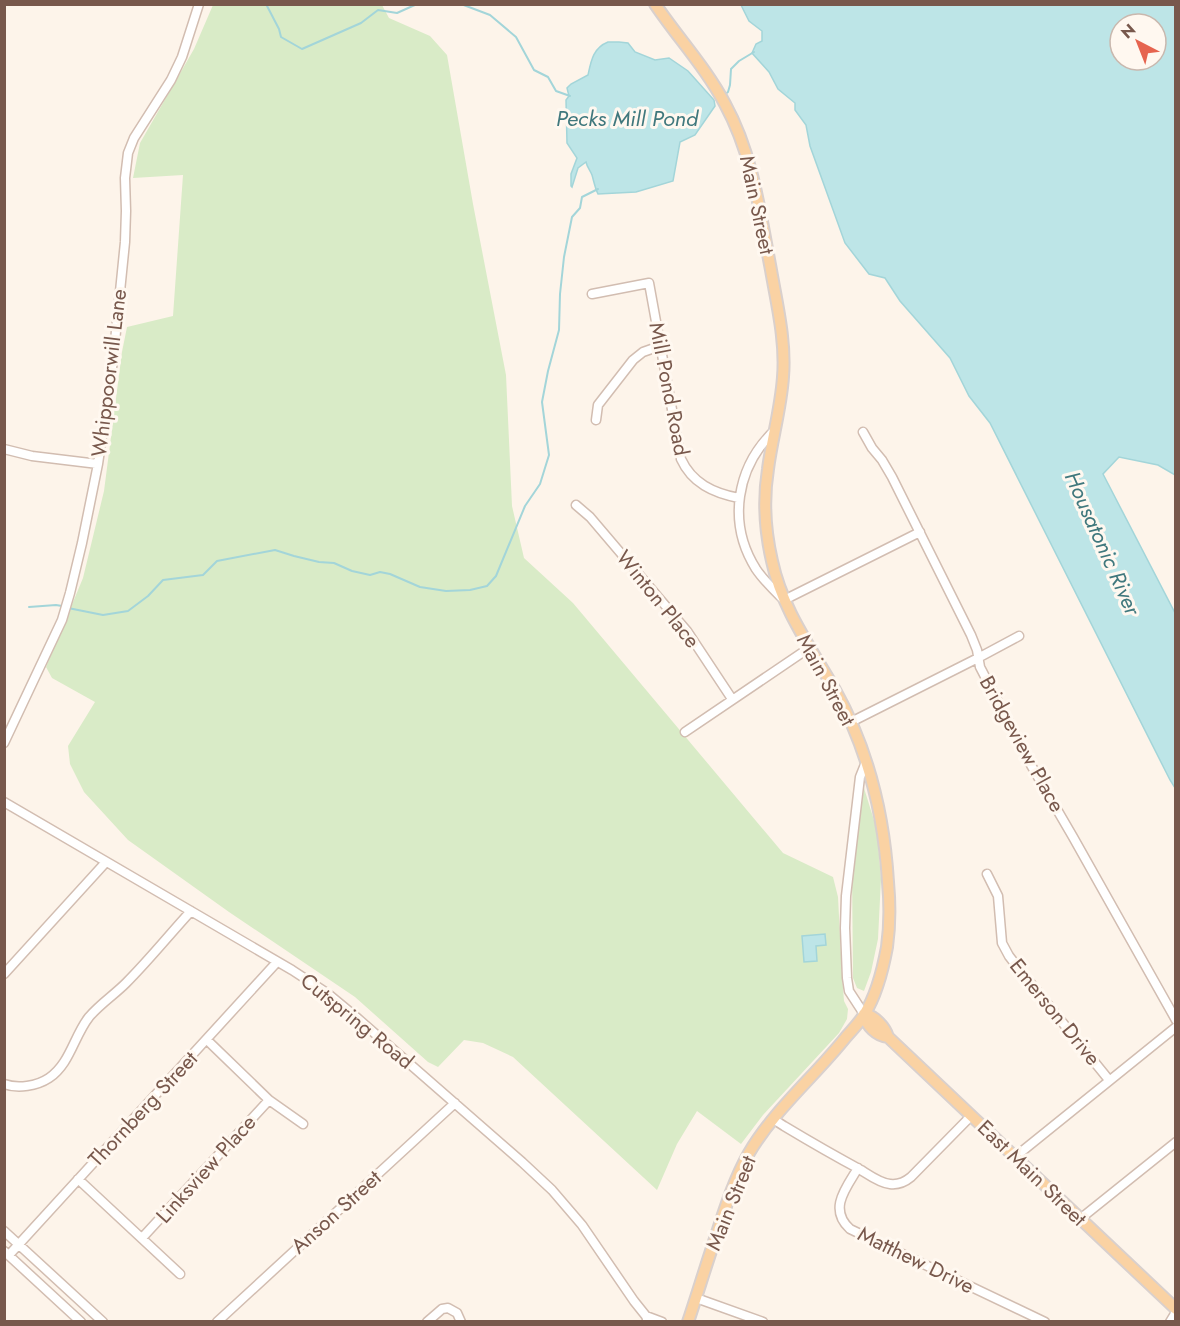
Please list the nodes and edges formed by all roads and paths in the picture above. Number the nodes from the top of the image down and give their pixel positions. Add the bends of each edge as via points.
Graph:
1 (199, 4) edge
2 (655, 4) edge
3 (592, 294) dead end
4 (660, 346) junction
5 (596, 420) dead end
6 (775, 429) junction
7 (863, 432) dead end
8 (4, 448) edge
9 (98, 464) junction
10 (739, 498) junction
11 (576, 505) dead end
12 (920, 532) junction
13 (784, 600) junction
14 (1019, 636) dead end
15 (809, 648) junction
16 (978, 658) junction
17 (732, 699) junction
18 (851, 722) junction
19 (685, 732) dead end
20 (4, 743) edge
21 (866, 762) junction
22 (4, 802) edge
23 (106, 862) junction
24 (987, 874) dead end
25 (191, 911) junction
26 (277, 962) junction
27 (4, 974) edge
28 (864, 1014) junction
29 (1176, 1020) edge
30 (1176, 1027) edge
31 (207, 1040) junction
32 (1109, 1080) junction
33 (4, 1084) edge
34 (269, 1100) junction
35 (455, 1103) junction
36 (972, 1116) junction
37 (773, 1119) junction
38 (303, 1124) dead end
39 (1176, 1142) edge
40 (1015, 1157) junction
41 (858, 1168) junction
42 (78, 1179) junction
43 (1080, 1219) junction
44 (4, 1232) edge
45 (142, 1238) junction
46 (19, 1245) junction
47 (7, 1253) edge
48 (180, 1274) dead end
49 (696, 1298) junction
50 (1176, 1310) edge
51 (647, 1319) edge
52 (81, 1322) edge
53 (103, 1322) edge
54 (217, 1322) edge
55 (427, 1322) edge
56 (461, 1322) edge
57 (662, 1322) edge
58 (688, 1322) edge
59 (762, 1322) edge
60 (1045, 1322) edge
61 (1170, 1322) edge

1 - 9 street, Whippoorwill Lane via 182,57 128,153 125,242
2 - 6 main road, Main Street via 721,96 736,125 752,173 783,343 783,379
3 - 4 street, Mill Pond Road via 649,283
4 - 5 street via 633,360 598,405
4 - 10 street, Mill Pond Road via 686,470 705,485
6 - 10 street, Main Street via 754,456
6 - 13 main road, Main Street via 766,484 766,526
7 - 12 street, Bridgeview Place
8 - 9 street via 32,456
9 - 20 street, Whippoorwill Lane via 62,620
10 - 13 street, Main Street via 740,523 749,556
11 - 17 street, Winton Place via 687,631
12 - 13 street
12 - 16 street, Bridgeview Place via 971,635
13 - 15 main road, Main Street
14 - 16 street
15 - 17 street
15 - 18 main road, Main Street
16 - 18 street
16 - 29 street, Bridgeview Place via 1030,765
17 - 19 street
18 - 21 main road, Main Street
21 - 28 street via 860,777 845,928 848,987
21 - 28 main road, Main Street via 884,834 889,918 883,963
22 - 23 street, Cutspring Road
23 - 25 street, Cutspring Road
23 - 27 street
24 - 32 street, Emerson Drive via 998,896 1002,943 1009,956
25 - 26 street, Cutspring Road
25 - 33 street via 127,982 90,1016 67,1059 49,1078 29,1086
26 - 31 street, Thornberg Street
26 - 35 street, Cutspring Road via 327,993
28 - 36 main road, East Main Street via 884,1028 888,1037
28 - 37 main road, Main Street
30 - 32 street
31 - 34 street
31 - 42 street, Thornberg Street
32 - 40 street
34 - 38 street
34 - 45 street, Linksview Place
35 - 51 street, Cutspring Road via 559,1197
35 - 54 street, Anson Street
36 - 40 main road, East Main Street
36 - 41 street via 905,1181 882,1182
37 - 41 street
37 - 49 main road, Main Street via 749,1153 733,1187
39 - 43 street
40 - 43 main road, East Main Street
41 - 60 street, Matthew Drive via 839,1205 842,1219 850,1229
42 - 45 street
42 - 46 street, Thornberg Street
43 - 50 main road, East Main Street
44 - 46 street
45 - 48 street
46 - 47 street, Thornberg Street
46 - 53 street
47 - 52 street
49 - 58 main road, Main Street
49 - 59 street
50 - 61 street
51 - 57 street, Cutspring Road
55 - 56 street via 448,1308 457,1313

